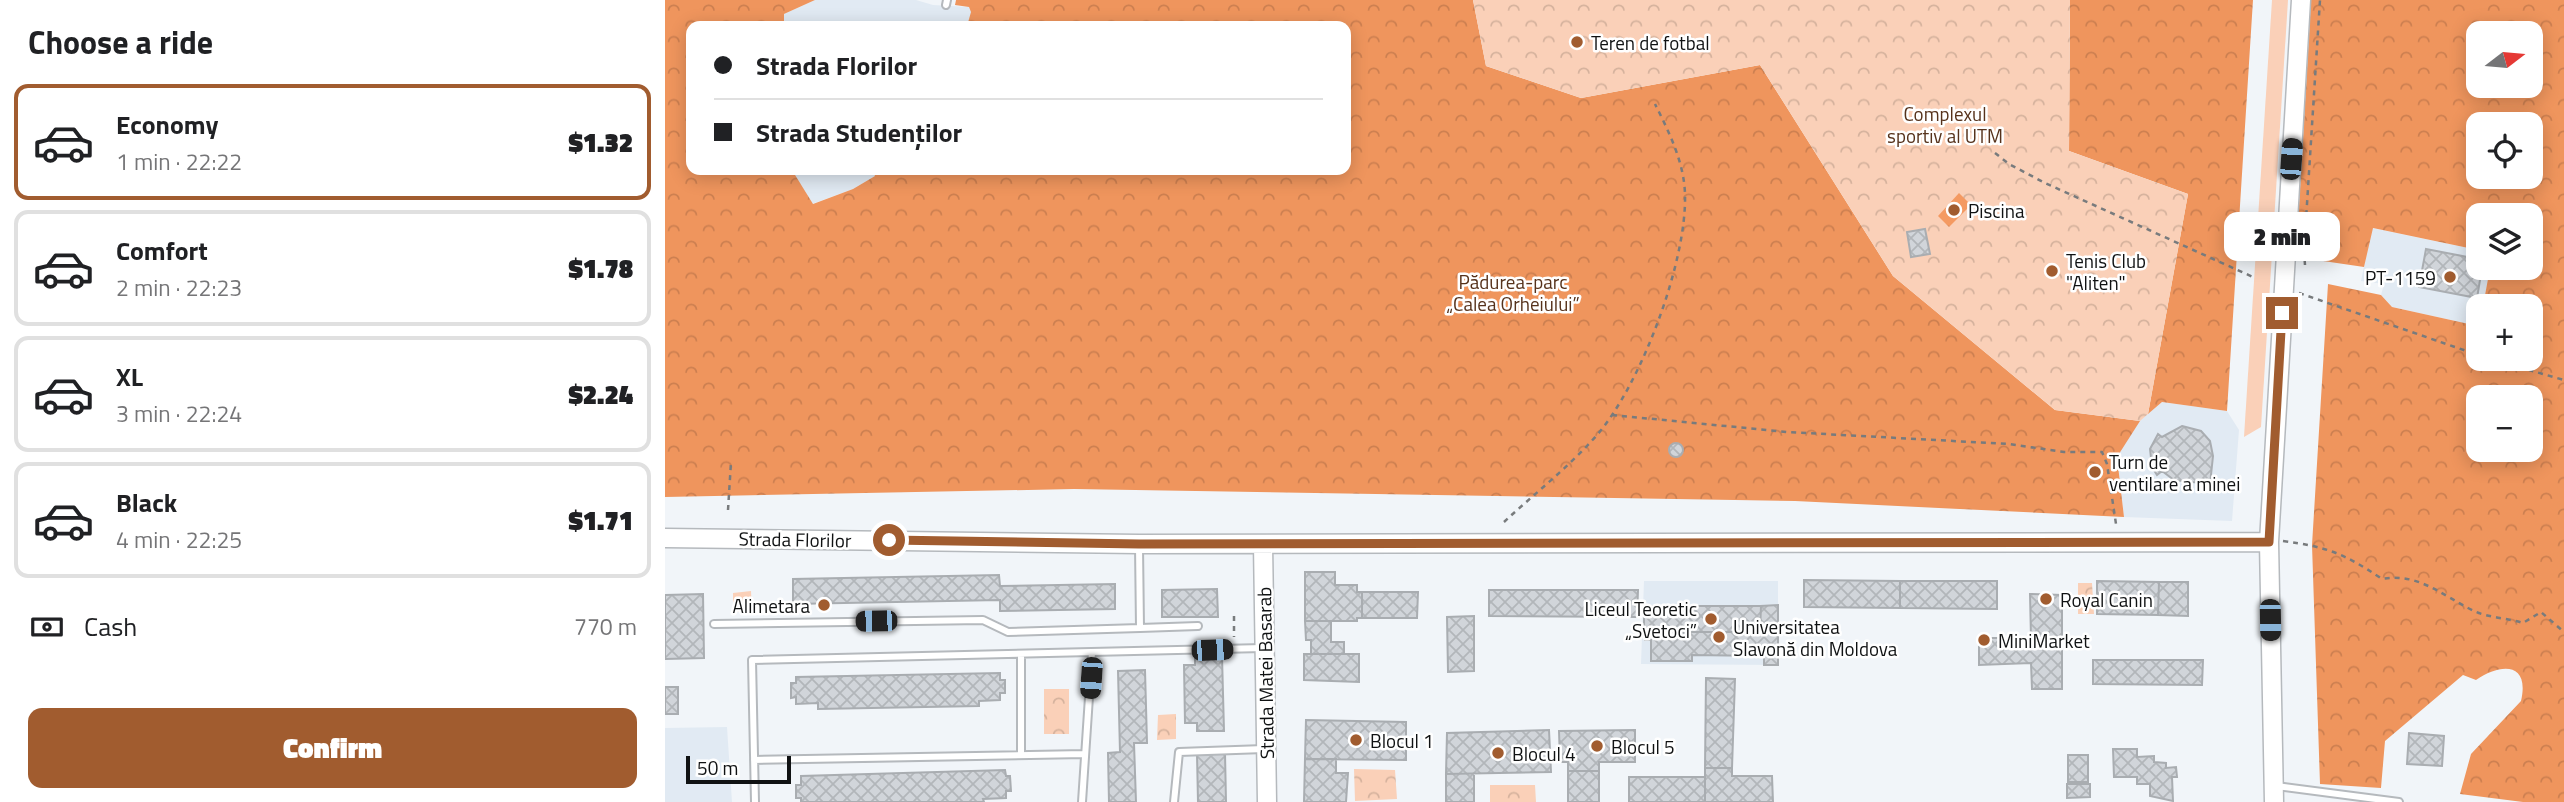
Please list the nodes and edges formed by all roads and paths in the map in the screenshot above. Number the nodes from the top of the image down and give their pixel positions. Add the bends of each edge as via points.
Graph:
1 (2301, 0) edge
2 (2320, 0) edge
3 (1655, 104) dead end
4 (1995, 153) dead end
5 (2305, 265) dead end
6 (2253, 277) dead end
7 (2283, 287) junction
8 (2466, 351) edge
9 (2532, 371) edge
10 (2564, 380) edge
11 (1612, 415) junction
12 (731, 462) dead end
13 (728, 510) dead end
14 (1504, 522) dead end
15 (2116, 524) dead end
16 (665, 538) edge
17 (2276, 542) junction
18 (1139, 544) junction
19 (1263, 544) junction
20 (1234, 616) dead end
21 (714, 624) dead end
22 (1198, 626) dead end
23 (1140, 628) junction
24 (2564, 632) edge
25 (1234, 637) dead end
26 (1265, 648) junction
27 (1092, 653) junction
28 (1021, 654) junction
29 (1266, 749) junction
30 (1085, 754) junction
31 (1021, 755) junction
32 (754, 761) junction
33 (2274, 794) edge
34 (755, 802) edge
35 (1082, 802) edge
36 (1174, 802) edge
37 (1268, 802) edge
38 (2399, 802) edge

1 - 7 main road
2 - 5 path
3 - 11 path via 1683,178 1681,230 1663,308
4 - 6 path via 2045,183
7 - 8 path
7 - 17 main road
9 - 10 path
11 - 14 path via 1596,436
11 - 15 path via 1787,432 2102,452
12 - 13 path
16 - 18 main road, Strada Florilor
17 - 19 main road, Strada Florilor
17 - 24 path via 2320,546 2354,559 2382,579 2397,576 2424,583 2476,612 2523,623 2541,612
17 - 33 main road
18 - 19 main road, Strada Florilor
18 - 23 lane
19 - 26 main road, Strada Matei Basarab
20 - 25 path
21 - 23 lane via 983,620 1008,632
22 - 23 lane
26 - 27 lane
26 - 29 main road, Strada Matei Basarab
27 - 28 lane
27 - 30 lane
28 - 31 lane
28 - 32 lane via 752,660
29 - 36 lane via 1179,752
29 - 37 main road, Strada Matei Basarab
30 - 31 lane
30 - 35 lane
31 - 32 lane
32 - 34 lane
33 - 38 lane

